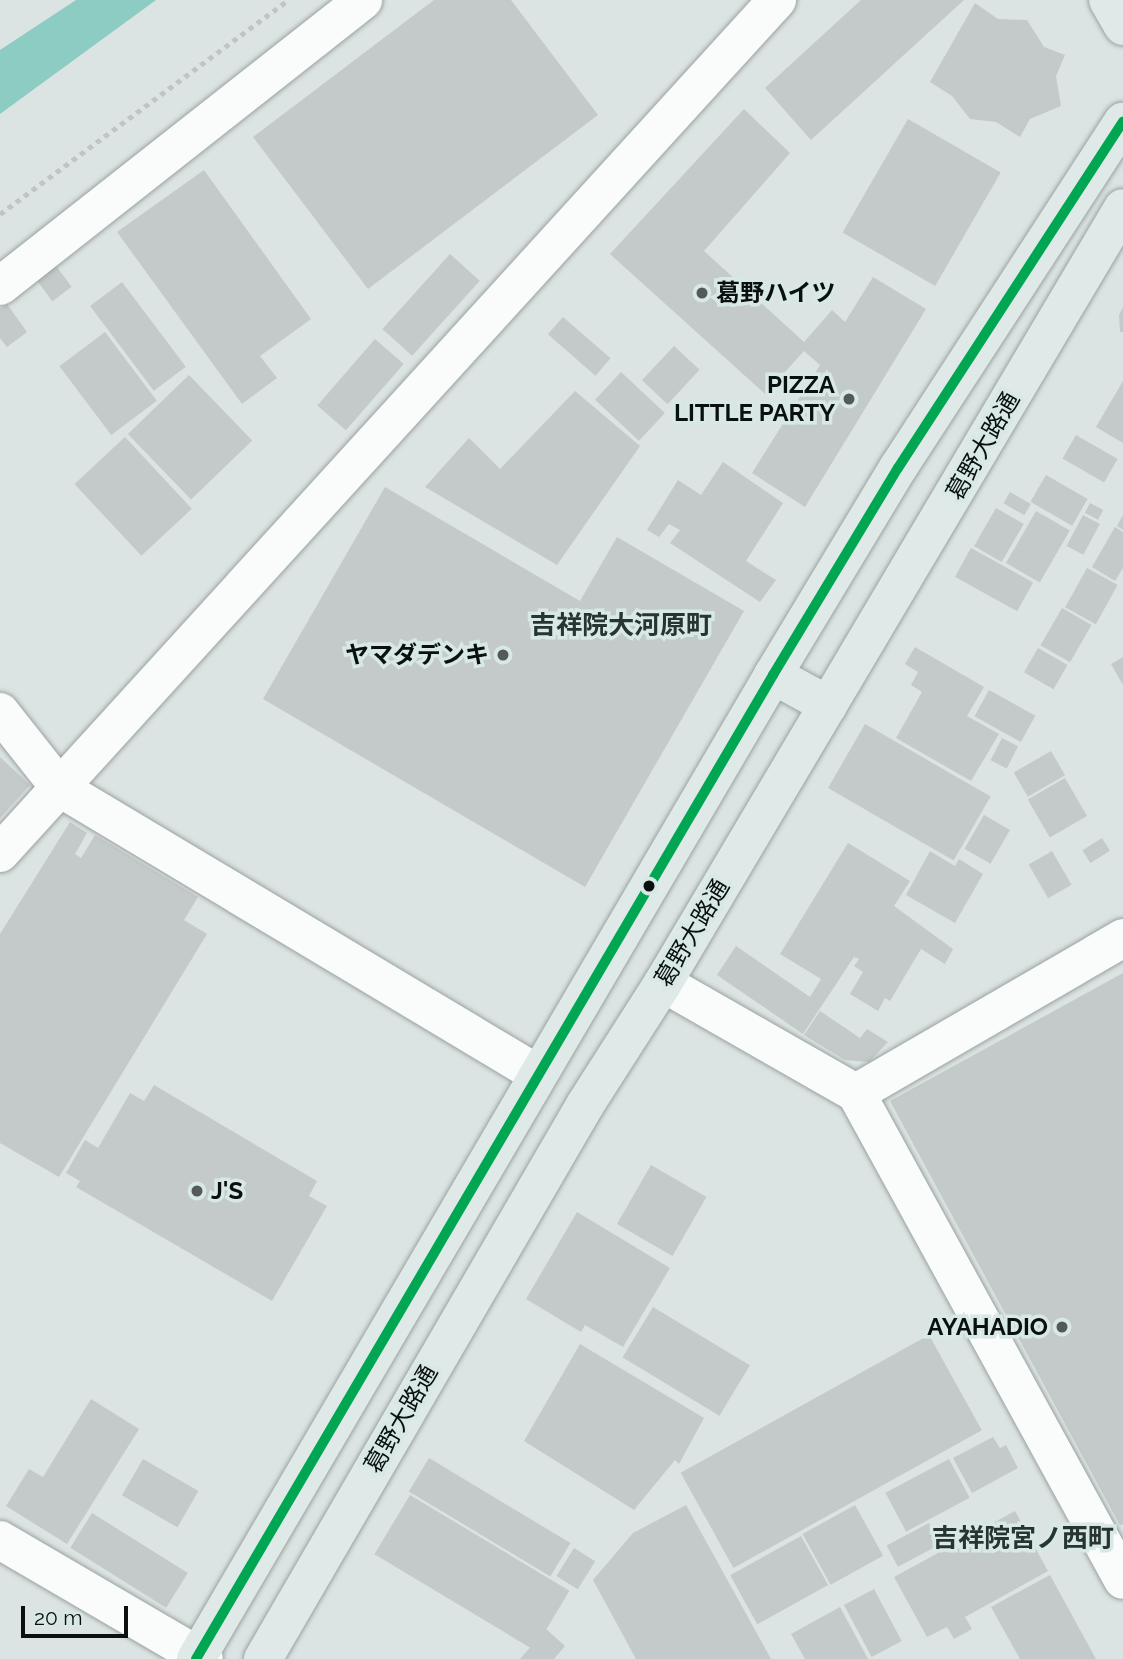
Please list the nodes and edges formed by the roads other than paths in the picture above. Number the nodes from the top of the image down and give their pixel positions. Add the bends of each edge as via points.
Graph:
1 (363, 0) edge
2 (777, 0) edge
3 (1108, 0) edge
4 (1123, 26) edge
5 (1123, 122) edge
6 (1123, 208) edge
7 (0, 286) edge
8 (773, 675) junction
9 (828, 705) junction
10 (0, 712) edge
11 (60, 788) junction
12 (0, 853) edge
13 (1123, 938) edge
14 (609, 952) junction
15 (663, 983) junction
16 (536, 1073) junction
17 (856, 1093) junction
18 (585, 1105) junction
19 (359, 1382) junction
20 (407, 1408) junction
21 (0, 1541) edge
22 (1123, 1580) edge
23 (200, 1658) edge
24 (263, 1659) edge

1 - 7 street
2 - 11 street
3 - 4 main road
5 - 8 main road via 898,468
6 - 9 main road, 葛野大路通
8 - 9 main road
8 - 14 main road
9 - 15 main road, 葛野大路通
10 - 11 street
11 - 12 street
11 - 16 street
13 - 17 street
14 - 15 main road
14 - 16 main road
15 - 17 street
15 - 18 main road, 葛野大路通
16 - 18 main road
16 - 19 main road
17 - 22 street
18 - 20 main road, 葛野大路通
19 - 20 main road
19 - 23 main road
20 - 24 main road, 葛野大路通
21 - 23 street

